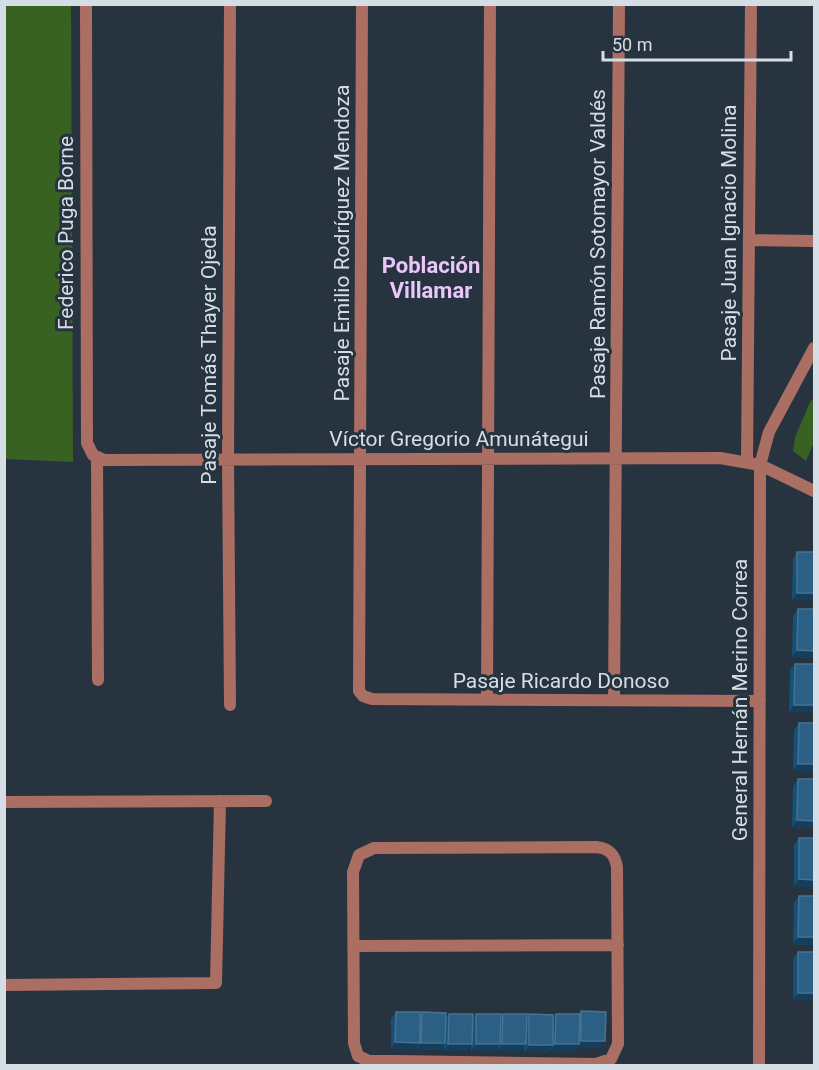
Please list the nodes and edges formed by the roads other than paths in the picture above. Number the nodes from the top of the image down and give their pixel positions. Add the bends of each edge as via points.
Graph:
1 (86, 4) edge
2 (230, 4) edge
3 (362, 4) edge
4 (490, 4) edge
5 (619, 4) edge
6 (751, 4) edge
7 (748, 240) junction
8 (814, 241) edge
9 (814, 348) edge
10 (97, 458) junction
11 (616, 458) junction
12 (228, 459) junction
13 (360, 459) junction
14 (488, 459) junction
15 (747, 462) junction
16 (760, 465) junction
17 (814, 490) edge
18 (98, 680) dead end
19 (363, 696) joint
20 (486, 700) junction
21 (614, 700) junction
22 (760, 701) junction
23 (230, 705) dead end
24 (220, 801) junction
25 (266, 801) dead end
26 (4, 802) edge
27 (618, 945) junction
28 (354, 946) junction
29 (4, 985) edge
30 (395, 1063) edge
31 (759, 1065) edge

1 - 10 street, Federico Puga Borne via 87,443 88,450
2 - 12 street, Pasaje Tomás Thayer Ojeda
3 - 13 street, Pasaje Emilio Rodríguez Mendoza
4 - 14 street
5 - 11 street, Pasaje Ramón Sotomayor Valdés
6 - 7 street, Pasaje Juan Ignacio Molina
7 - 8 street
7 - 15 street, Pasaje Juan Ignacio Molina
9 - 16 street, General Hernán Merino Correa via 769,432
10 - 12 street, Víctor Gregorio Amunátegui
10 - 18 street
11 - 14 street, Víctor Gregorio Amunátegui
11 - 15 street, Víctor Gregorio Amunátegui via 720,458
11 - 21 street, Pasaje Ramón Sotomayor Valdés
12 - 13 street, Víctor Gregorio Amunátegui
12 - 23 street, Pasaje Tomás Thayer Ojeda
13 - 14 street, Víctor Gregorio Amunátegui
13 - 19 street, Pasaje Emilio Rodríguez Mendoza via 359,685
14 - 20 street
15 - 16 street, Víctor Gregorio Amunátegui
16 - 17 street, Víctor Gregorio Amunátegui
16 - 22 street, General Hernán Merino Correa
19 - 20 street, Pasaje Ricardo Donoso
20 - 21 street, Pasaje Ricardo Donoso
21 - 22 street, Pasaje Ricardo Donoso
22 - 31 street, General Hernán Merino Correa
24 - 25 street
24 - 26 street
24 - 29 street via 216,984
27 - 28 street
27 - 28 street via 617,867 612,853 605,848 374,848 359,855 354,863
27 - 30 street via 618,1044 616,1052 604,1063
28 - 30 street via 355,1050 358,1056 369,1060

